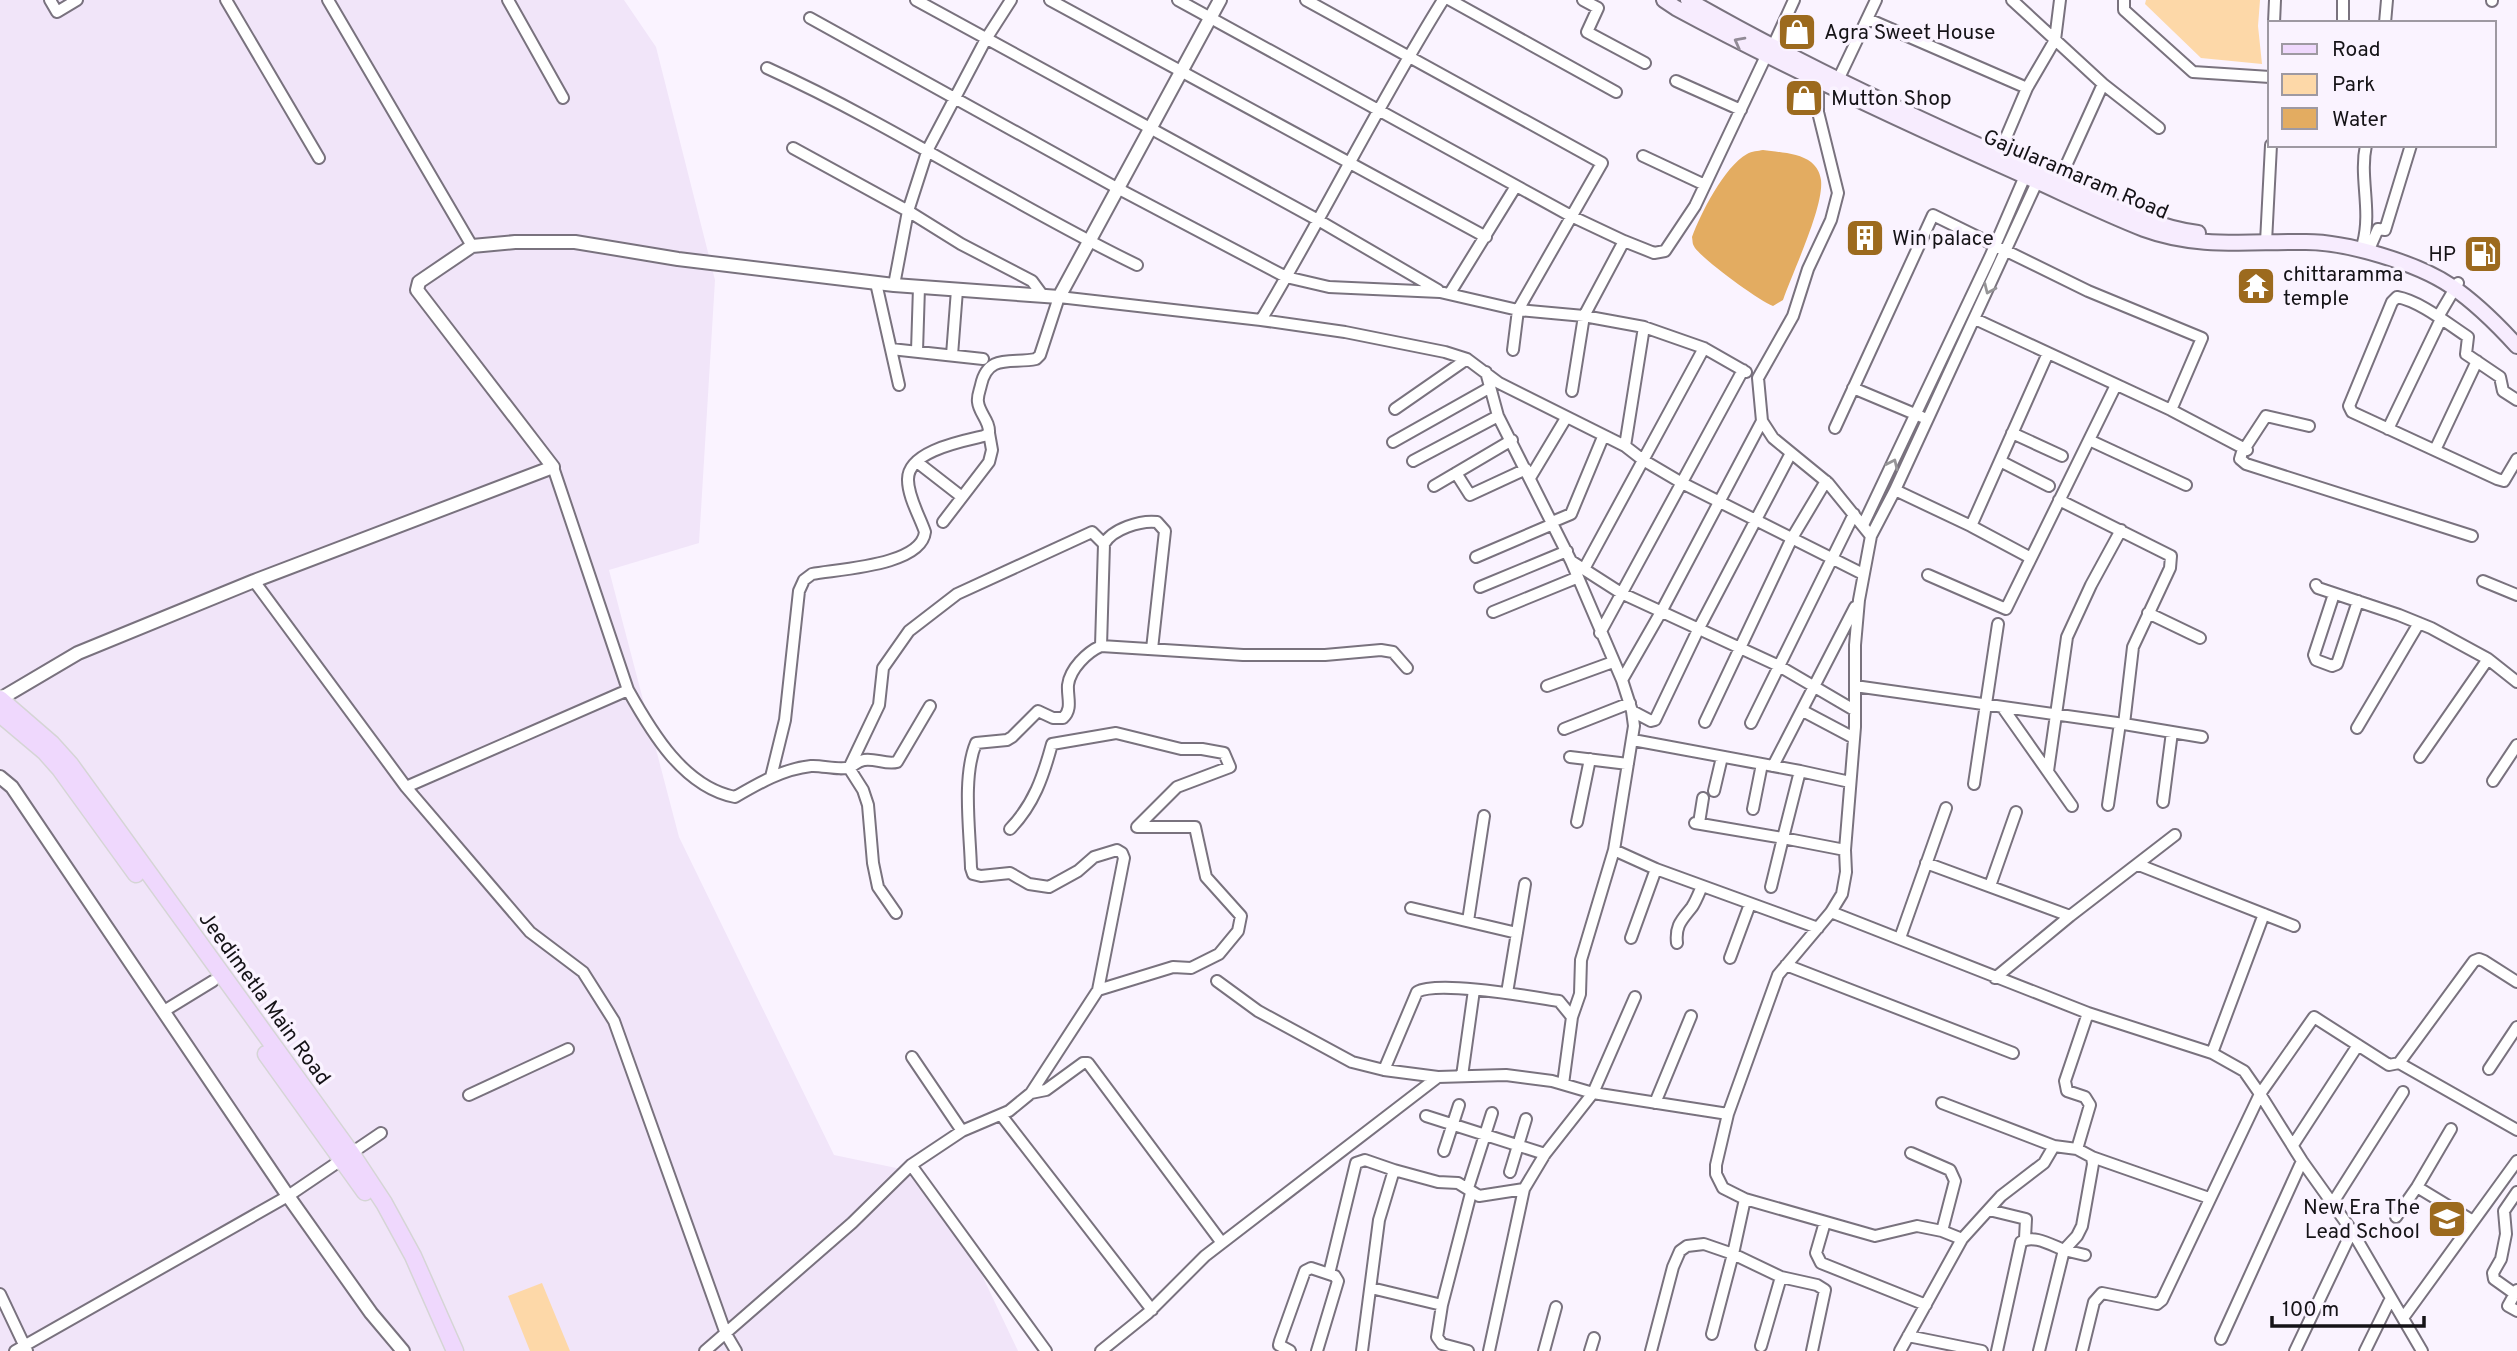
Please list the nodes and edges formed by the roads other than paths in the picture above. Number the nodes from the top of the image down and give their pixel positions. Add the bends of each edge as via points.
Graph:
1 (50, 0) edge
2 (77, 0) edge
3 (226, 0) edge
4 (328, 0) edge
5 (508, 0) edge
6 (916, 0) edge
7 (1011, 0) edge
8 (1050, 0) edge
9 (1178, 0) edge
10 (1220, 0) edge
11 (1306, 0) edge
12 (1443, 0) edge
13 (1450, 0) edge
14 (1583, 0) edge
15 (1664, 0) edge
16 (1688, 0) edge
17 (1794, 0) edge
18 (1876, 0) edge
19 (2012, 0) edge
20 (2060, 0) edge
21 (2124, 0) edge
22 (2275, 0) edge
23 (2343, 0) edge
24 (2387, 0) edge
25 (1210, 18) junction
26 (810, 19) dead end
27 (1868, 19) junction
28 (2274, 21) edge
29 (2343, 21) edge
30 (2385, 21) edge
31 (986, 39) junction
32 (2055, 40) junction
33 (1770, 51) junction
34 (1408, 56) junction
35 (1645, 63) dead end
36 (767, 68) dead end
37 (1181, 71) junction
38 (2268, 76) edge
39 (1838, 79) junction
40 (1676, 81) dead end
41 (1818, 81) junction
42 (2103, 84) junction
43 (2027, 88) junction
44 (1616, 92) dead end
45 (955, 97) junction
46 (563, 98) dead end
47 (1741, 110) junction
48 (1379, 111) junction
49 (2159, 128) dead end
50 (1150, 129) junction
51 (2271, 147) edge
52 (2365, 147) edge
53 (2410, 147) edge
54 (793, 148) dead end
55 (928, 149) junction
56 (1999, 154) junction
57 (1643, 156) dead end
58 (319, 158) dead end
59 (1350, 163) junction
60 (2031, 179) junction
61 (2059, 181) junction
62 (1705, 185) junction
63 (1516, 186) junction
64 (1117, 188) junction
65 (908, 211) junction
66 (1571, 216) junction
67 (1318, 220) junction
68 (1486, 237) junction
69 (2369, 237) junction
70 (2267, 239) junction
71 (1624, 241) junction
72 (1089, 242) junction
73 (472, 246) junction
74 (1995, 246) junction
75 (2006, 250) junction
76 (1136, 265) dead end
77 (1286, 277) junction
78 (876, 283) junction
79 (894, 285) junction
80 (2456, 285) junction
81 (919, 287) junction
82 (957, 290) junction
83 (1445, 293) junction
84 (1043, 296) junction
85 (1059, 297) junction
86 (1518, 310) junction
87 (1584, 316) junction
88 (2439, 318) junction
89 (1975, 319) junction
90 (1261, 320) junction
91 (1644, 327) junction
92 (2517, 334) edge
93 (2517, 346) edge
94 (1704, 348) junction
95 (891, 349) junction
96 (1513, 350) dead end
97 (917, 351) junction
98 (2048, 353) junction
99 (952, 355) junction
100 (983, 359) dead end
101 (1467, 359) junction
102 (2477, 361) junction
103 (1743, 370) junction
104 (1486, 372) junction
105 (1758, 378) junction
106 (2116, 384) junction
107 (899, 385) dead end
108 (1489, 388) junction
109 (1853, 388) junction
110 (1572, 391) dead end
111 (2517, 400) edge
112 (1395, 408) dead end
113 (2171, 410) junction
114 (1916, 414) junction
115 (1499, 416) junction
116 (1566, 418) junction
117 (1928, 420) junction
118 (1762, 421) junction
119 (2309, 426) dead end
120 (1835, 428) dead end
121 (2388, 429) junction
122 (989, 433) junction
123 (2012, 433) junction
124 (1603, 437) junction
125 (1512, 440) junction
126 (2089, 440) junction
127 (1393, 442) dead end
128 (1625, 446) junction
129 (2247, 447) junction
130 (2435, 450) junction
131 (1791, 453) junction
132 (2062, 456) dead end
133 (2517, 458) edge
134 (1643, 460) junction
135 (1413, 461) dead end
136 (2000, 461) junction
137 (917, 462) junction
138 (553, 467) junction
139 (1456, 473) junction
140 (1528, 474) junction
141 (1826, 481) junction
142 (1682, 483) junction
143 (2186, 485) dead end
144 (1434, 486) dead end
145 (2049, 486) dead end
146 (1895, 490) junction
147 (962, 497) junction
148 (2059, 500) junction
149 (1719, 502) junction
150 (1854, 514) junction
151 (1756, 519) junction
152 (943, 522) dead end
153 (1553, 523) junction
154 (1863, 525) junction
155 (1971, 526) junction
156 (2121, 530) junction
157 (1871, 536) junction
158 (2472, 536) dead end
159 (1792, 538) junction
160 (1104, 544) junction
161 (1569, 556) junction
162 (1476, 557) dead end
163 (1833, 558) junction
164 (2031, 558) junction
165 (1580, 573) junction
166 (1863, 573) junction
167 (1928, 575) dead end
168 (254, 581) junction
169 (2483, 581) dead end
170 (2316, 585) dead end
171 (1480, 587) dead end
172 (1621, 593) junction
173 (2334, 594) junction
174 (2517, 596) edge
175 (1859, 600) junction
176 (2358, 601) junction
177 (1493, 612) dead end
178 (1661, 612) junction
179 (2148, 613) junction
180 (2419, 623) junction
181 (1998, 624) dead end
182 (1698, 630) junction
183 (1600, 633) junction
184 (2200, 638) dead end
185 (1101, 646) junction
186 (1741, 648) junction
187 (1152, 649) junction
188 (2487, 659) junction
189 (1613, 662) junction
190 (1779, 666) junction
191 (1407, 668) dead end
192 (1622, 680) junction
193 (2517, 682) edge
194 (1816, 685) junction
195 (1547, 686) dead end
196 (1855, 686) junction
197 (628, 690) junction
198 (0, 699) edge
199 (1986, 705) junction
200 (930, 706) dead end
201 (1631, 707) junction
202 (2003, 708) junction
203 (1802, 710) junction
204 (1854, 710) junction
205 (0, 714) edge
206 (2056, 715) junction
207 (1705, 722) dead end
208 (1751, 723) dead end
209 (2122, 724) junction
210 (2357, 727) dead end
211 (1564, 729) dead end
212 (2172, 732) junction
213 (2202, 737) dead end
214 (1854, 738) junction
215 (1633, 740) junction
216 (2517, 745) edge
217 (1570, 757) dead end
218 (1721, 757) junction
219 (2420, 757) dead end
220 (1590, 760) junction
221 (1628, 764) junction
222 (1768, 765) junction
223 (849, 768) junction
224 (1800, 771) junction
225 (2048, 771) junction
226 (0, 777) edge
227 (771, 777) junction
228 (2493, 781) dead end
229 (1850, 782) junction
230 (1974, 784) dead end
231 (406, 787) junction
232 (1714, 790) dead end
233 (1703, 798) dead end
234 (2163, 802) dead end
235 (2108, 805) dead end
236 (2072, 806) dead end
237 (1946, 808) dead end
238 (1753, 809) dead end
239 (2016, 813) dead end
240 (1484, 816) dead end
241 (1577, 822) dead end
242 (1010, 829) dead end
243 (2175, 835) dead end
244 (1783, 838) junction
245 (1614, 850) junction
246 (1845, 850) junction
247 (1926, 863) junction
248 (2139, 865) junction
249 (1656, 869) junction
250 (1525, 884) dead end
251 (1702, 886) junction
252 (1990, 886) junction
253 (1771, 887) dead end
254 (1750, 904) junction
255 (1412, 908) dead end
256 (1831, 912) junction
257 (896, 913) dead end
258 (2264, 914) junction
259 (2070, 916) junction
260 (1468, 921) junction
261 (2294, 926) dead end
262 (1818, 929) junction
263 (1517, 933) junction
264 (1632, 938) dead end
265 (1900, 938) junction
266 (1677, 943) dead end
267 (1730, 958) dead end
268 (1786, 965) junction
269 (1996, 978) junction
270 (213, 981) junction
271 (1217, 981) dead end
272 (2517, 982) edge
273 (1098, 990) junction
274 (1474, 990) junction
275 (1507, 993) junction
276 (1634, 997) dead end
277 (163, 1012) junction
278 (2088, 1013) junction
279 (1691, 1016) dead end
280 (1572, 1017) junction
281 (2517, 1027) edge
282 (2358, 1045) junction
283 (568, 1049) dead end
284 (2012, 1053) dead end
285 (2212, 1053) junction
286 (912, 1057) dead end
287 (2399, 1063) junction
288 (2489, 1069) dead end
289 (1384, 1070) junction
290 (1462, 1076) junction
291 (1438, 1077) junction
292 (1563, 1084) junction
293 (2403, 1092) dead end
294 (1031, 1093) junction
295 (1593, 1093) junction
296 (2260, 1094) junction
297 (469, 1095) dead end
298 (1655, 1102) junction
299 (1942, 1103) dead end
300 (1459, 1105) dead end
301 (1492, 1113) dead end
302 (1728, 1114) junction
303 (1001, 1115) junction
304 (1426, 1116) dead end
305 (1526, 1119) dead end
306 (1452, 1124) junction
307 (2451, 1129) dead end
308 (2517, 1130) edge
309 (962, 1131) junction
310 (382, 1133) dead end
311 (1485, 1135) junction
312 (1518, 1145) junction
313 (2293, 1145) junction
314 (2054, 1146) junction
315 (2077, 1149) junction
316 (1444, 1151) dead end
317 (1911, 1153) dead end
318 (1545, 1154) junction
319 (347, 1156) junction
320 (2092, 1157) junction
321 (2302, 1161) junction
322 (2517, 1161) edge
323 (911, 1165) junction
324 (1394, 1170) junction
325 (1510, 1172) dead end
326 (2417, 1187) junction
327 (1524, 1189) junction
328 (1470, 1191) junction
329 (2517, 1192) edge
330 (288, 1196) junction
331 (2209, 1198) junction
332 (1745, 1199) junction
333 (2332, 1204) junction
334 (1990, 1210) junction
335 (2396, 1217) dead end
336 (2473, 1221) junction
337 (1825, 1222) junction
338 (1942, 1231) junction
339 (2351, 1231) junction
340 (2025, 1238) junction
341 (1962, 1240) junction
342 (1222, 1243) junction
343 (2064, 1250) junction
344 (1733, 1254) junction
345 (2085, 1255) dead end
346 (1329, 1274) junction
347 (1781, 1277) junction
348 (1371, 1288) junction
349 (2516, 1292) edge
350 (0, 1294) edge
351 (2391, 1298) junction
352 (1442, 1305) junction
353 (1926, 1305) junction
354 (1556, 1307) dead end
355 (1152, 1310) junction
356 (2517, 1311) edge
357 (2403, 1318) junction
358 (1712, 1334) dead end
359 (726, 1335) junction
360 (1908, 1336) junction
361 (1594, 1338) dead end
362 (2221, 1339) dead end
363 (1761, 1346) dead end
364 (22, 1349) edge
365 (403, 1351) edge
366 (444, 1351) edge
367 (455, 1351) edge
368 (705, 1351) edge
369 (736, 1351) edge
370 (1046, 1351) edge
371 (1101, 1351) edge
372 (1290, 1351) edge
373 (1317, 1351) edge
374 (1362, 1351) edge
375 (1468, 1351) edge
376 (1489, 1351) edge
377 (1544, 1351) edge
378 (1590, 1351) edge
379 (1651, 1351) edge
380 (1812, 1351) edge
381 (1900, 1351) edge
382 (1982, 1351) edge
383 (1997, 1351) edge
384 (2039, 1351) edge
385 (2082, 1351) edge
386 (2295, 1351) edge
387 (2365, 1351) edge
388 (2422, 1351) edge

1 - 2 street via 57,12
3 - 58 street
4 - 73 street
5 - 46 street
6 - 31 street
7 - 31 street
8 - 37 street
9 - 25 street
10 - 25 street
11 - 34 street
12 - 34 street
13 - 44 street
14 - 35 street via 1598,8 1587,32
33 -> 15 main road, Gajularamaram Road
16 - 33 main road, Gajularamaram Road
17 - 33 street
18 - 27 street
19 - 32 street
20 - 32 street
21 - 38 street via 2124,10 2193,72
22 - 28 street
23 - 29 street
24 - 30 street
25 - 37 street
25 - 48 street
26 - 45 street
27 - 39 street
27 - 43 street
31 - 45 street
31 - 50 street
32 - 42 street
32 - 43 street
33 - 39 main road, Gajularamaram Road
33 - 41 main road, Gajularamaram Road
33 - 47 street
34 - 48 street
34 - 66 street via 1602,163
36 - 55 street
37 - 50 street
37 - 59 street
39 - 56 main road, Gajularamaram Road
40 - 47 street
41 - 60 main road, Gajularamaram Road
41 - 105 street via 1818,112 1838,192 1793,316
42 - 49 street
42 - 61 street
43 - 56 street
45 - 55 street
45 - 64 street
47 - 62 street
48 - 59 street
48 - 63 street
50 - 64 street
50 - 67 street
51 - 70 street
52 - 69 street
53 - 69 street via 2385,230 2378,229
54 - 65 street
55 - 65 street
55 - 72 street
56 - 61 main road, Gajularamaram Road
57 - 62 street
59 - 67 street
59 - 68 street
60 - 70 main road, Gajularamaram Road via 2177,239 2218,243
60 - 74 street
60 - 75 street
61 - 70 main road, Gajularamaram Road via 2144,219 2186,231
62 - 71 street via 1665,251 1654,253
63 - 66 street
63 - 68 street
64 - 72 street
64 - 77 street
65 - 79 street
65 - 84 street via 1032,281
66 - 71 street
66 - 86 street
67 - 77 street
67 - 83 street
68 - 83 street
69 - 70 main road, Gajularamaram Road
69 - 80 main road, Gajularamaram Road
70 - 80 main road, Gajularamaram Road via 2332,244 2372,253
71 - 87 street
72 - 76 street
72 - 85 street
73 - 78 street via 575,242
73 - 138 street via 419,282 416,290
74 - 75 street
74 - 109 street via 1933,215
74 - 114 street
75 -> 89 street
75 - 113 street via 2124,308 2202,338
77 - 83 street via 1329,287
77 - 90 street
78 - 79 street
78 - 95 street
79 - 81 street
80 - 88 street
80 - 92 main road, Gajularamaram Road via 2492,309
80 - 93 main road, Gajularamaram Road
81 - 82 street
81 - 97 street
82 - 84 street
82 - 99 street
83 - 86 street
84 - 85 street
85 - 90 street
85 - 122 street via 1040,355 998,362 982,378 978,399
86 - 87 street
86 - 96 street
87 - 91 street
87 - 110 street
88 - 102 street via 2468,337 2466,354
88 - 121 street
88 - 121 street via 2404,298 2392,302 2349,406
89 - 98 street
89 - 117 street
90 - 101 street via 1345,332
91 - 94 street
91 - 128 street
94 - 103 street
94 - 134 street
95 - 97 street
95 - 107 street
97 - 99 street
98 - 106 street
98 - 123 street
99 - 100 street
101 - 104 street
101 - 112 street
102 - 111 street via 2500,377 2503,391
102 - 130 street
103 - 105 street
103 - 142 street
104 - 108 street
104 - 116 street
105 - 118 street
106 - 113 street
106 - 126 street
108 - 115 street
108 - 127 street
109 - 114 street
109 - 120 street
113 - 129 street
114 - 117 street
154 -> 114 street
115 - 125 street
115 - 135 street
116 - 124 street
116 - 140 street
117 - 146 street
118 - 131 street
118 - 149 street
119 - 129 street via 2266,416
121 - 130 street
122 - 137 street via 942,446
122 - 147 street via 989,462
123 - 132 street
123 - 136 street
124 - 128 street
124 - 153 street via 1571,514
125 - 139 street
125 - 140 street
126 - 143 street
126 - 148 street
128 - 134 street
129 - 158 street via 2240,459 2246,464
130 - 133 street via 2504,481
131 - 141 street
131 - 151 street
134 - 142 street
134 - 165 street
136 - 145 street
136 - 155 street
137 - 147 street
137 - 227 street via 907,477 925,532 922,541 899,559 811,574 804,580 785,720
138 - 168 street
138 - 197 street
139 - 140 street via 1470,495
139 - 144 street
140 - 153 street
141 - 150 street
141 - 159 street
142 - 149 street
142 - 172 street
146 - 155 street
146 - 157 street
147 - 152 street
148 - 156 street
148 - 164 street
149 - 151 street
149 - 178 street
150 - 154 street
150 - 163 street
151 - 159 street
151 - 182 street
153 - 161 street
153 - 162 street
154 - 157 street
155 - 164 street
156 - 179 street via 2171,556 2170,568
156 - 206 street via 2069,630
157 - 166 street
159 - 163 street
159 - 186 street
160 - 185 street
160 - 187 street via 1115,532 1150,521 1165,531
160 - 223 street via 1092,532 1027,560 957,594 909,631 883,668 879,705
161 - 165 street
161 - 171 street
163 - 166 street
163 - 190 street
164 - 167 street via 2006,609
165 - 172 street
165 - 177 street
165 - 183 street
166 - 175 street
168 - 198 street via 78,653
168 - 231 street
169 - 174 street
170 - 173 street
172 - 178 street
172 - 183 street
173 - 176 street
173 - 176 street via 2314,655 2332,666 2337,664
175 - 194 street
175 - 196 street
176 - 180 street
178 - 182 street
178 - 192 street
179 - 184 street
179 - 209 street via 2133,647
180 - 188 street
180 - 210 street
181 - 199 street
182 - 186 street
182 - 201 street via 1655,720
183 - 189 street
185 - 187 street
185 - 273 street via 1082,659 1070,679 1069,709 1063,718 1038,711 1013,737 976,743 969,802 973,874 1010,873 1029,884 1049,887 1094,857 1117,850 1122,853
186 - 190 street
186 - 207 street
187 - 191 street via 1243,655 1381,650 1393,652
188 - 193 street
188 - 219 street
189 - 192 street
189 - 195 street
190 - 194 street
190 - 208 street
192 - 201 street
194 - 203 street
194 - 204 street
196 - 199 street
196 - 204 street
197 - 227 street via 670,754 687,773 719,794 735,797
197 - 231 street
198 - 319 main road, Jeedimetla Main Road via 70,764
199 - 202 street
199 - 230 street
200 - 223 street via 897,762 861,760
201 - 211 street
201 - 215 street
202 - 206 street
202 - 225 street
203 - 214 street
203 - 222 street
204 - 214 street
205 - 270 main road, Jeedimetla Main Road via 61,769
206 - 209 street
206 - 225 street
209 - 212 street
209 - 235 street
212 - 213 street
212 - 234 street
214 - 229 street
215 - 218 street
215 - 221 street
216 - 228 street
217 - 220 street
218 - 222 street
218 - 232 street
220 - 221 street
220 - 241 street
221 - 245 street
222 - 224 street
222 - 238 street
223 - 227 street via 815,766
223 - 257 street via 868,805 877,887
224 - 229 street
224 - 244 street
225 - 236 street
226 - 277 street via 12,787
229 - 246 street
231 - 359 street via 530,932 583,972 614,1021
233 - 244 street via 1697,823
237 - 247 street
239 - 252 street
240 - 260 street
242 - 273 street via 1025,813 1042,781 1052,744 1116,733 1181,749 1224,753 1230,766 1177,787 1137,827 1195,827 1206,877 1241,916 1238,931 1219,954 1191,968 1174,967
243 - 248 street
244 - 246 street
244 - 253 street
245 - 249 street
245 - 280 street via 1581,960 1580,994
246 - 256 street via 1842,894
247 - 252 street
247 - 265 street
248 - 258 street
248 - 259 street
249 - 251 street
249 - 264 street
250 - 263 street
251 - 254 street
251 - 266 street via 1679,921
252 - 259 street
254 - 262 street
254 - 267 street
255 - 260 street
256 - 262 street
256 - 265 street
258 - 261 street
258 - 285 street
259 - 269 street
260 - 263 street
262 - 268 street
263 - 275 street
265 - 269 street
268 - 284 street
268 - 302 street via 1778,975
269 - 278 street
270 - 277 street
270 - 319 main road, Jeedimetla Main Road
271 - 289 street via 1258,1012 1334,1055
272 - 287 street via 2484,961 2474,961
273 - 294 street
274 - 275 street
274 - 289 street via 1426,988 1416,992
274 - 290 street
275 - 280 street via 1559,1001
276 - 295 street
277 - 330 street
278 - 285 street
278 - 315 street via 2065,1081 2067,1091 2085,1097 2090,1105
279 - 298 street
280 - 292 street
281 - 288 street
282 - 287 street via 2389,1065
282 - 296 street via 2314,1017
282 - 313 street
283 - 297 street
285 - 296 street via 2244,1071
286 - 309 street
287 - 308 street
289 - 291 street
290 - 291 street
290 - 292 street via 1506,1075
291 - 342 street
292 - 295 street
293 - 333 street
294 - 303 street
294 - 342 street via 1046,1090 1088,1063
295 - 298 street
295 - 318 street
296 - 313 street
296 - 331 street
298 - 302 street
299 - 314 street
300 - 306 street
301 - 311 street
302 - 332 street via 1716,1174 1723,1188
303 - 309 street
303 - 355 street
304 - 306 street
305 - 312 street
306 - 311 street
306 - 316 street
307 - 326 street
309 - 323 street
310 - 319 street
311 - 312 street
311 - 328 street
312 - 318 street
312 - 325 street
313 - 321 street
314 - 315 street
314 - 334 street via 2038,1168
315 - 320 street
317 - 338 street via 1954,1175
318 - 327 street
319 - 330 street
319 - 366 main road, Jeedimetla Main Road via 397,1245
319 - 367 main road, Jeedimetla Main Road via 400,1231
320 - 331 street
320 - 343 street via 2082,1226
321 - 333 street
321 - 362 street
322 - 336 street
323 - 359 street
323 - 370 street
324 - 328 street via 1458,1183
324 - 346 street via 1365,1160 1356,1163
324 - 348 street via 1379,1220
326 - 335 street
326 - 336 street
327 - 328 street via 1482,1196
327 - 376 street
328 - 352 street
329 - 349 street via 2504,1211 2506,1234 2493,1273 2494,1279
330 - 364 street
330 - 365 street
331 - 385 street via 2162,1300 2157,1304 2102,1293 2094,1302
332 - 337 street
332 - 344 street
333 - 339 street
334 - 340 street via 2026,1219
334 - 341 street
336 - 357 street
337 - 338 street via 1874,1236 1917,1226
337 - 353 street via 1816,1253 1821,1263
338 - 341 street
339 - 351 street
339 - 386 street
340 - 343 street
340 - 383 street via 2019,1247
341 - 353 street
342 - 355 street
343 - 345 street
343 - 384 street
344 - 347 street
344 - 358 street
344 - 379 street via 1704,1244 1680,1251
346 - 372 street via 1311,1268 1305,1271 1279,1345
346 - 373 street via 1338,1281
347 - 363 street
347 - 380 street via 1825,1290
348 - 352 street
348 - 374 street
349 - 356 street via 2508,1306
350 - 364 street
351 - 357 street
351 - 387 street
352 - 375 street via 1439,1342
353 - 360 street
354 - 377 street
355 - 371 street
357 - 388 street
359 - 368 street
359 - 369 street
360 - 381 street
360 - 382 street
361 - 378 street

